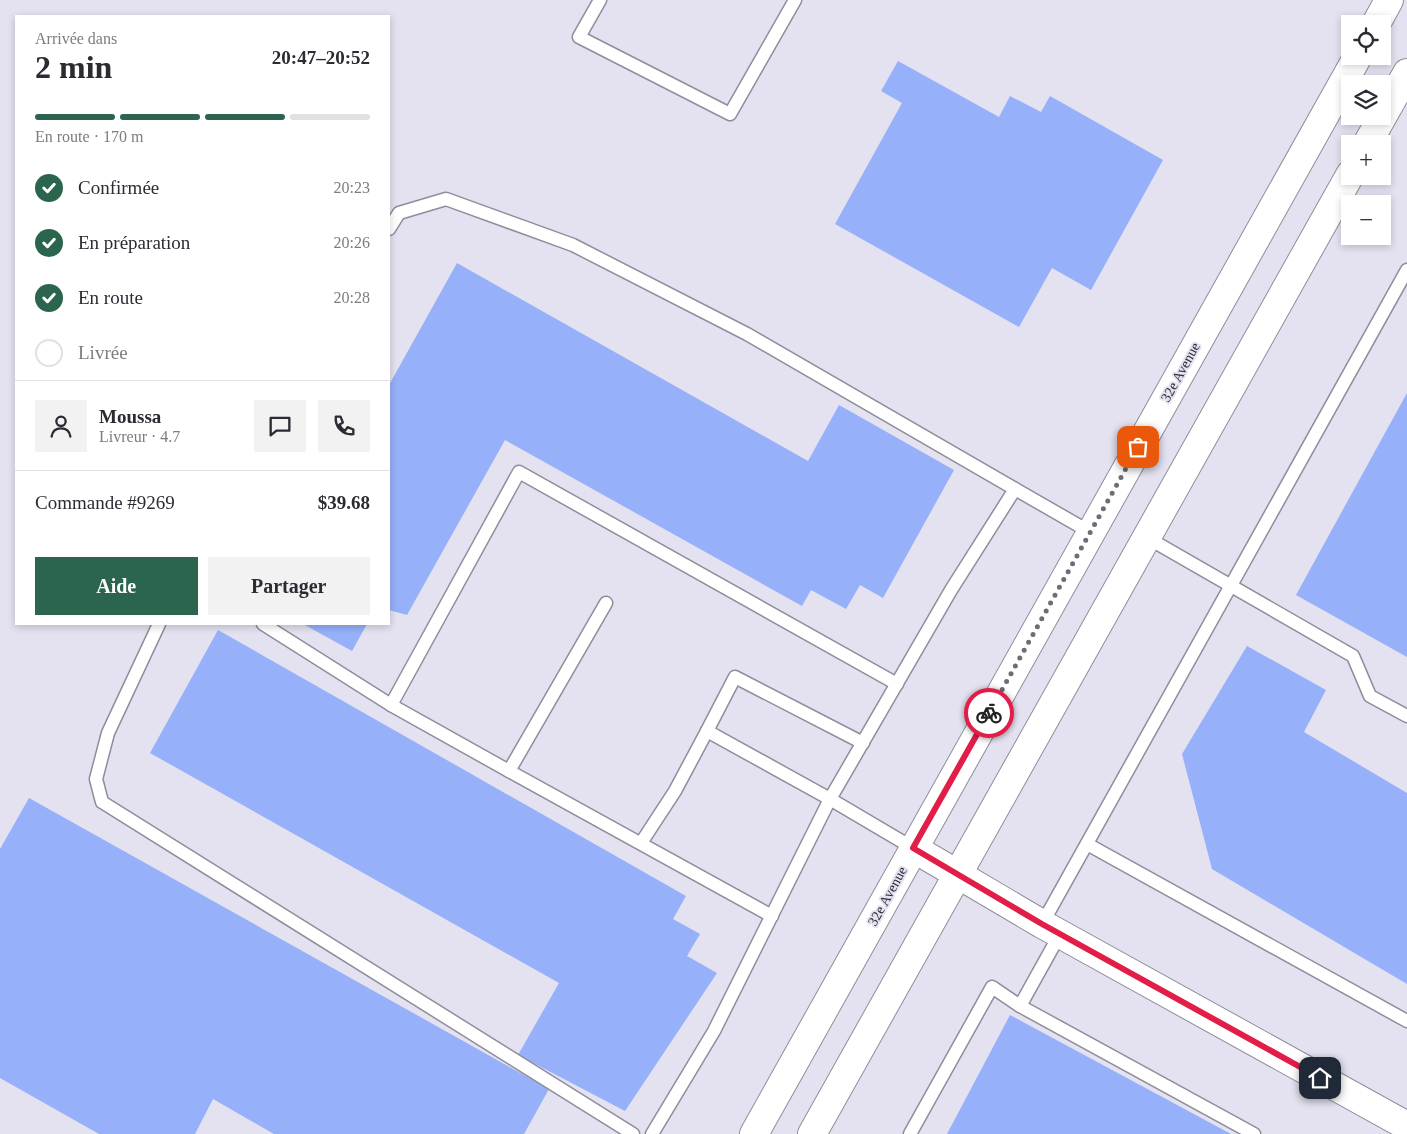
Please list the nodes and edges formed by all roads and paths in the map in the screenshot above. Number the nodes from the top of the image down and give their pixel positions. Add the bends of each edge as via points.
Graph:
1 (600, 0) edge
2 (795, 0) edge
3 (1353, 65) edge
4 (1407, 73) edge
5 (1372, 135) edge
6 (1344, 185) edge
7 (390, 227) edge
8 (1407, 270) edge
9 (1015, 489) junction
10 (1090, 532) junction
11 (1146, 537) junction
12 (1231, 585) junction
13 (606, 603) dead end
14 (159, 625) edge
15 (265, 625) edge
16 (897, 684) junction
17 (391, 705) junction
18 (1407, 716) edge
19 (707, 731) junction
20 (863, 743) junction
21 (509, 771) junction
22 (830, 799) junction
23 (641, 843) junction
24 (1087, 844) junction
25 (913, 848) junction
26 (957, 874) junction
27 (772, 916) junction
28 (1051, 929) junction
29 (1020, 1006) junction
30 (1407, 1021) edge
31 (1407, 1126) edge
32 (634, 1134) edge
33 (652, 1134) edge
34 (754, 1134) edge
35 (812, 1134) edge
36 (910, 1134) edge
37 (1254, 1134) edge

1 - 2 lane via 579,37 730,114
3 - 10 street, 32e Avenue
4 - 5 street
6 - 11 street
7 - 9 lane via 399,213 446,199 573,245 747,334
8 - 12 lane
9 - 10 lane
9 - 16 lane
10 - 25 street, 32e Avenue
11 - 12 lane
11 - 26 street
12 - 18 lane via 1352,656 1370,696
12 - 24 lane
13 - 21 lane
14 - 32 lane via 108,733 96,779 102,802
15 - 17 lane
16 - 17 lane via 519,472
16 - 20 lane
17 - 21 lane
19 - 20 lane via 735,677
19 - 22 lane
19 - 23 lane via 676,791
20 - 22 lane
21 - 23 lane
22 - 25 lane
22 - 27 lane
23 - 27 lane
24 - 28 lane
24 - 30 lane
25 - 26 street
25 - 34 street, 32e Avenue
26 - 28 street
26 - 35 street
27 - 33 lane via 714,1031
28 - 29 lane
28 - 31 street
29 - 36 lane via 992,987
29 - 37 lane

